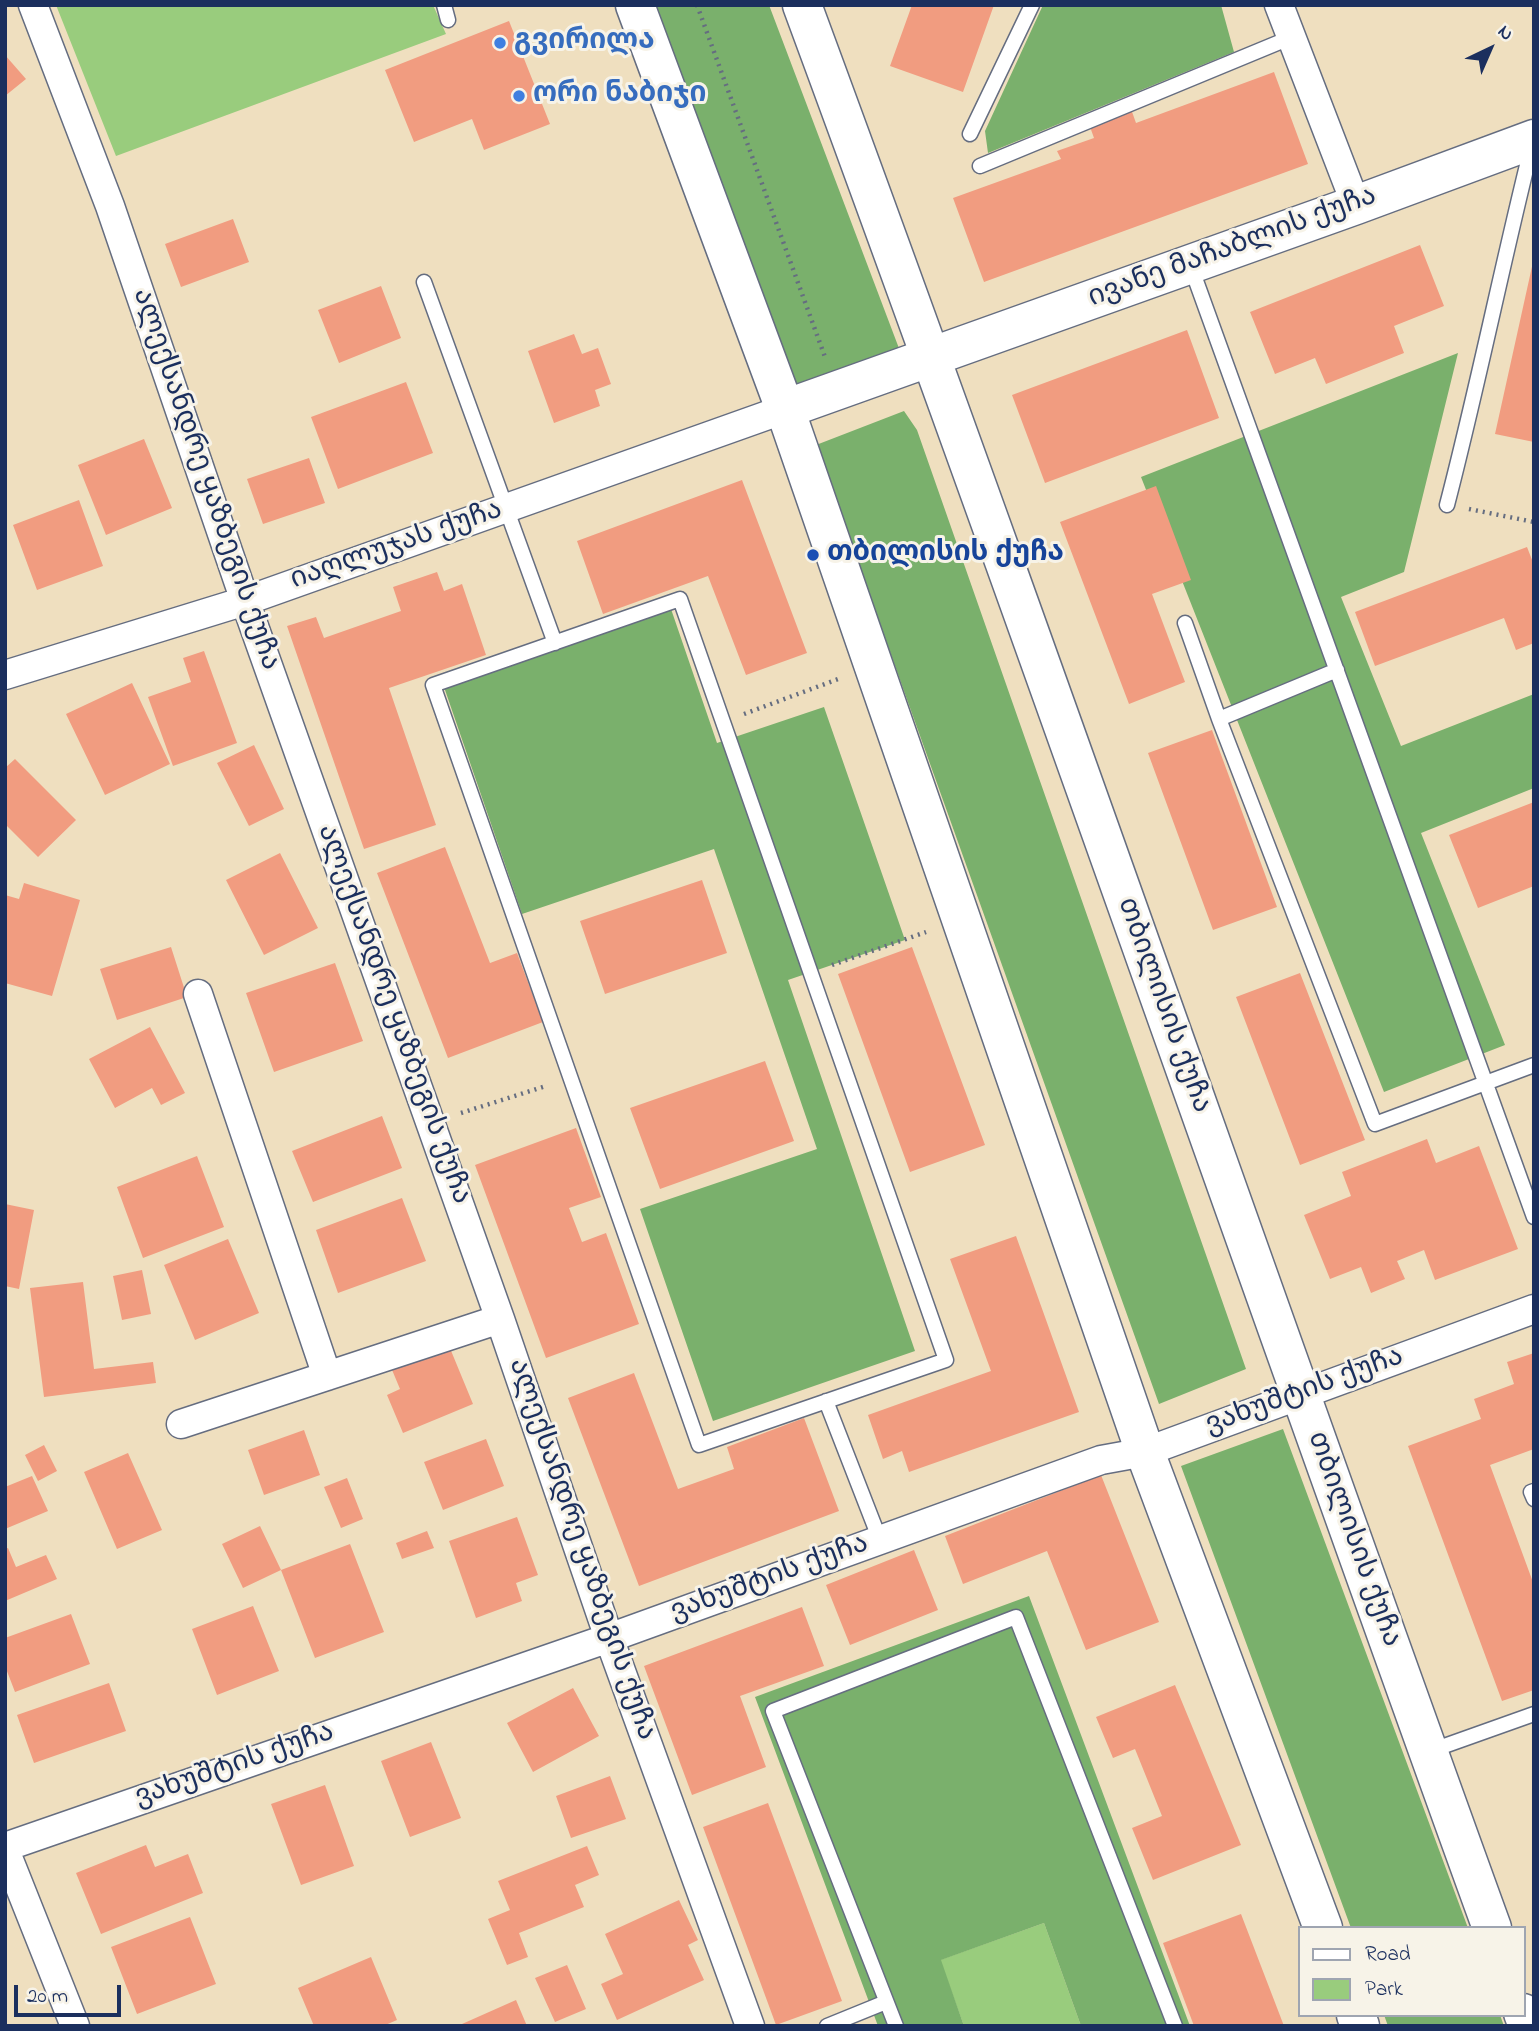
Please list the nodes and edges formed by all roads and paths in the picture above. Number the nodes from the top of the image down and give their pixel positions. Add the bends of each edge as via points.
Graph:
1 (33, 5) edge
2 (635, 5) edge
3 (697, 5) edge
4 (802, 5) edge
5 (1032, 5) edge
6 (1279, 5) edge
7 (1292, 37) junction
8 (970, 134) dead end
9 (1534, 139) edge
10 (980, 166) dead end
11 (1356, 205) junction
12 (1191, 264) junction
13 (424, 282) dead end
14 (932, 356) junction
15 (837, 390) junction
16 (785, 409) junction
17 (1447, 505) joint
18 (506, 509) junction
19 (1534, 522) edge
20 (245, 601) junction
21 (1185, 623) dead end
22 (555, 643) junction
23 (874, 666) junction
24 (1337, 670) junction
25 (5, 675) edge
26 (1219, 719) junction
27 (723, 721) junction
28 (960, 920) junction
29 (810, 973) junction
30 (198, 994) dead end
31 (1534, 1065) edge
32 (571, 1078) junction
33 (1486, 1083) junction
34 (430, 1123) junction
35 (1534, 1217) edge
36 (1534, 1309) edge
37 (500, 1319) junction
38 (327, 1376) junction
39 (1300, 1395) junction
40 (826, 1401) junction
41 (181, 1424) dead end
42 (1145, 1452) junction
43 (1534, 1492) edge
44 (1534, 1499) edge
45 (880, 1540) junction
46 (609, 1638) junction
47 (1534, 1714) edge
48 (1428, 1751) junction
49 (5, 1848) edge
50 (1322, 1926) edge
51 (1491, 1926) edge
52 (886, 2002) junction
53 (75, 2026) edge
54 (750, 2026) edge
55 (827, 2026) edge
56 (895, 2026) edge
57 (1175, 2026) edge

1 - 20 street, ალექსანდრე ყაზბეგის ქუჩა via 110,206
2 - 16 main road
3 - 15 path
4 - 14 main road, თბილისის ქუჩა
5 - 8 lane
6 - 7 street
7 - 10 lane
7 - 11 street
9 - 11 main road, ივანე მაჩაბლის ქუჩა
9 - 17 lane
11 - 12 main road, ივანე მაჩაბლის ქუჩა
12 - 14 main road, ივანე მაჩაბლის ქუჩა
12 - 24 lane
13 - 18 lane
14 - 15 main road, ივანე მაჩაბლის ქუჩა
14 - 39 main road, თბილისის ქუჩა
15 - 16 main road, ივანე მაჩაბლის ქუჩა
16 - 18 street, იაღლუჯას ქუჩა
16 - 23 main road
17 - 19 path
18 - 20 street, იაღლუჯას ქუჩა
18 - 22 lane
20 - 25 street, იაღლუჯას ქუჩა
20 - 34 street, ალექსანდრე ყაზბეგის ქუჩა
21 - 26 lane
22 - 27 lane via 680,599
22 - 32 lane via 433,685
23 - 27 path
23 - 28 main road
24 - 26 lane
24 - 33 lane
26 - 33 lane via 1375,1124
27 - 29 lane
28 - 29 path
28 - 42 main road
29 - 40 lane via 946,1360
30 - 38 street
31 - 33 lane
32 - 34 path
32 - 40 lane via 699,1446
33 - 35 lane
34 - 37 street, ალექსანდრე ყაზბეგის ქუჩა
36 - 39 street, ვახუშტის ქუჩა
37 - 38 street
37 - 46 street, ალექსანდრე ყაზბეგის ქუჩა
38 - 41 street
39 - 42 street, ვახუშტის ქუჩა
39 - 48 main road, თბილისის ქუჩა
40 - 45 lane
42 - 45 street, ვახუშტის ქუჩა via 1101,1460
42 - 50 main road
43 - 44 lane
45 - 46 street, ვახუშტის ქუჩა
46 - 49 street, ვახუშტის ქუჩა
46 - 54 street, ალექსანდრე ყაზბეგის ქუჩა
47 - 48 lane
48 - 51 main road, თბილისის ქუჩა
49 - 53 street
52 - 55 lane
52 - 56 lane
52 - 57 lane via 773,1711 1016,1617

